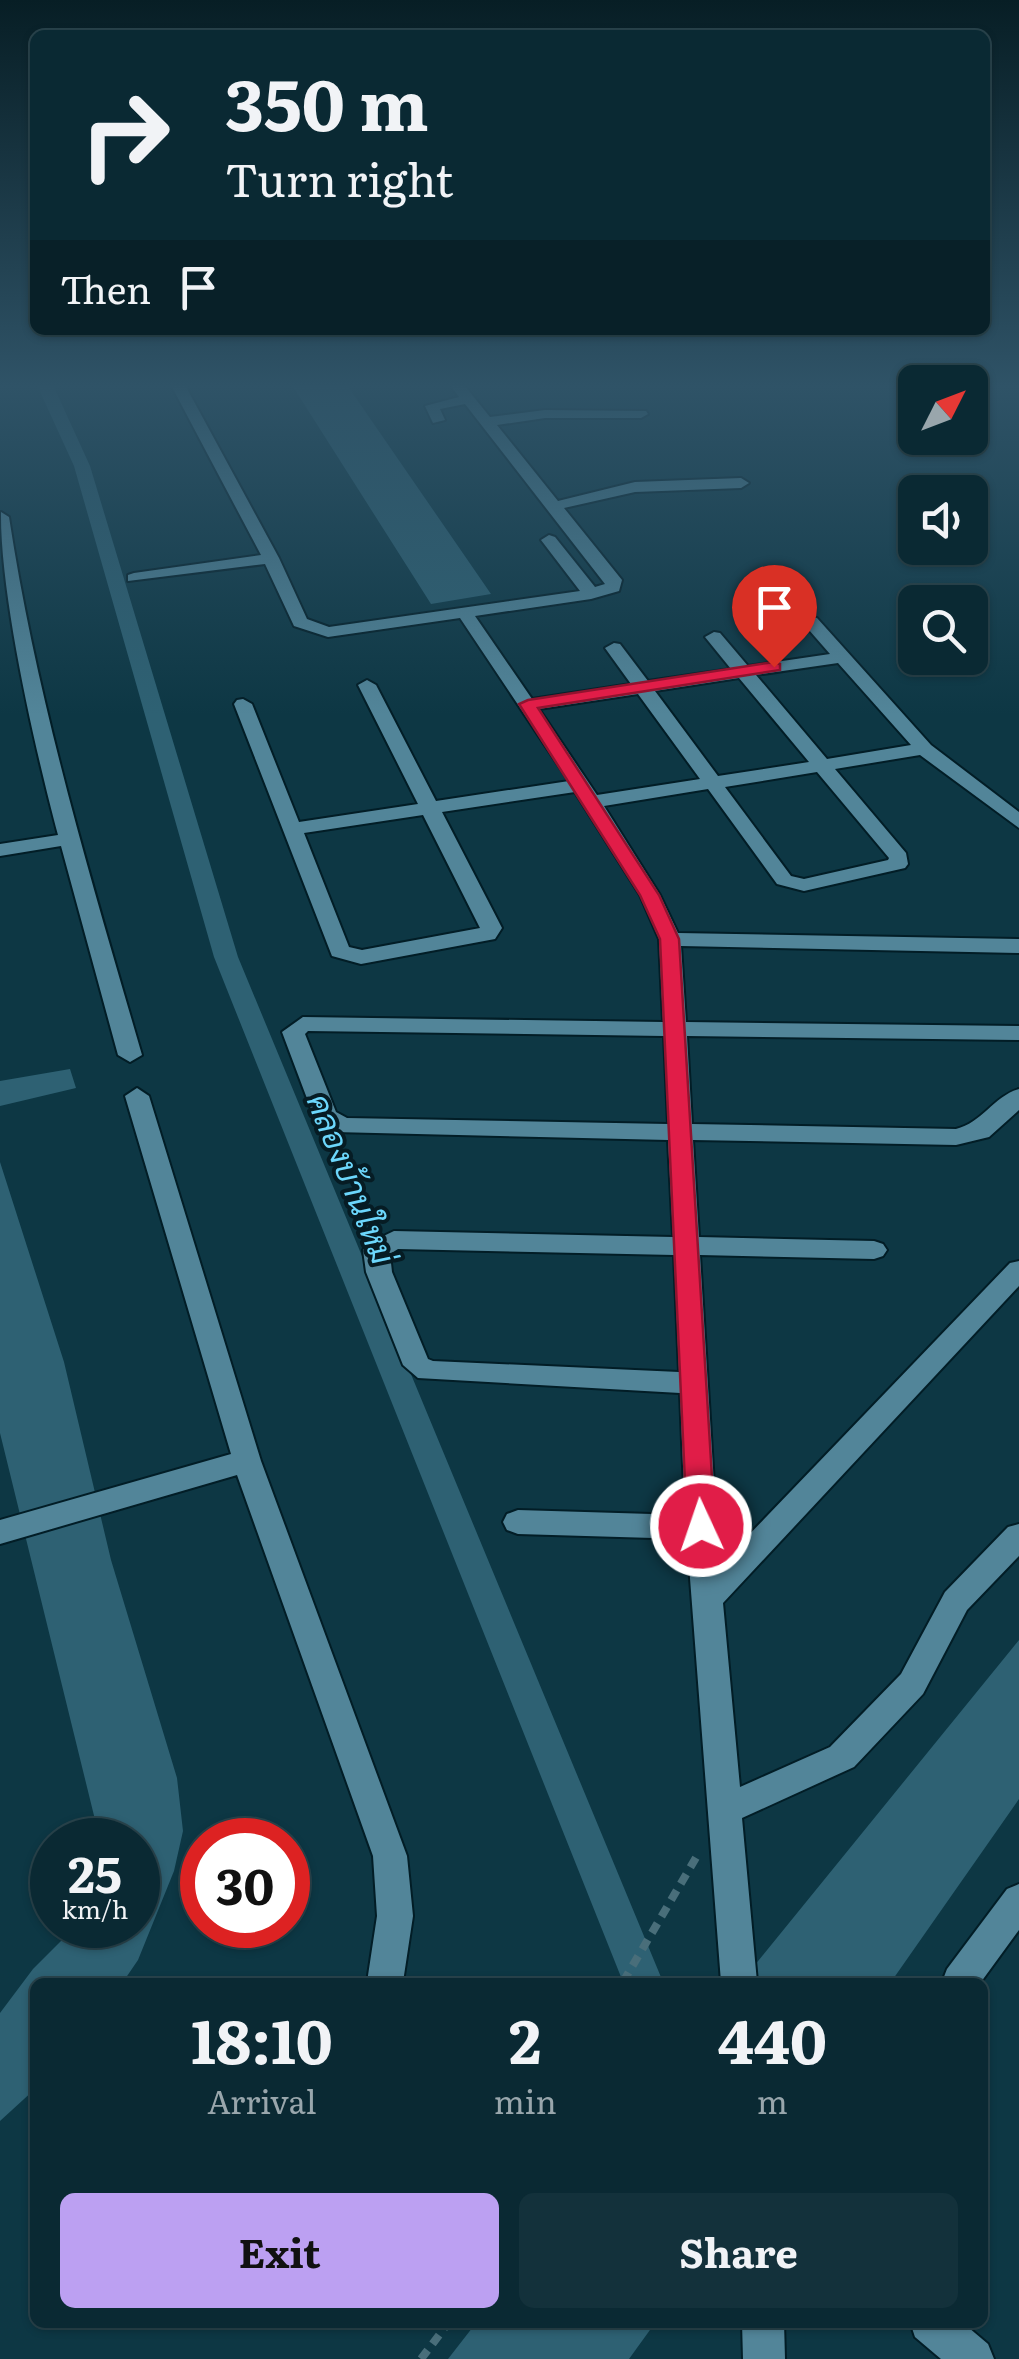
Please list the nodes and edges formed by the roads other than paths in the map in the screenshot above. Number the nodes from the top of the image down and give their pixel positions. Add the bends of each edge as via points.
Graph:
1 (237, 495) edge
2 (545, 495) edge
3 (601, 495) edge
4 (554, 506) junction
5 (1, 516) edge
6 (549, 540) dead end
7 (271, 558) junction
8 (134, 578) dead end
9 (4, 582) edge
10 (591, 594) junction
11 (7, 608) edge
12 (465, 613) junction
13 (811, 622) dead end
14 (714, 636) dead end
15 (614, 648) dead end
16 (842, 656) junction
17 (740, 672) junction
18 (366, 685) dead end
19 (642, 688) junction
20 (243, 704) dead end
21 (528, 704) junction
22 (924, 749) junction
23 (820, 766) junction
24 (714, 783) junction
25 (586, 794) junction
26 (432, 808) junction
27 (1019, 822) edge
28 (292, 829) junction
29 (69, 839) junction
30 (0, 850) edge
31 (670, 939) junction
32 (1019, 946) edge
33 (674, 1030) junction
34 (1019, 1033) edge
35 (130, 1055) dead end
36 (137, 1096) dead end
37 (1019, 1097) edge
38 (681, 1129) junction
39 (686, 1247) junction
40 (874, 1250) dead end
41 (1019, 1270) edge
42 (695, 1384) junction
43 (247, 1461) junction
44 (518, 1522) dead end
45 (701, 1526) junction
46 (1, 1531) edge
47 (1019, 1536) edge
48 (707, 1599) junction
49 (724, 1810) junction
50 (1019, 1901) edge
51 (739, 1974) edge
52 (386, 1978) edge
53 (963, 1978) edge
54 (763, 2328) edge
55 (937, 2328) edge
56 (764, 2359) edge
57 (973, 2359) edge

1 - 7 street
2 - 4 street
3 - 4 street
4 - 10 street via 614,580 613,587
5 - 9 street
6 - 10 street
7 - 8 street
7 - 12 street via 300,622 317,631
9 - 11 street
10 - 12 street
11 - 29 street
12 - 21 street
13 - 16 street
14 - 17 street
15 - 19 street
16 - 17 street
16 - 22 street
17 - 19 street
17 - 23 street
18 - 26 street
19 - 21 street
19 - 24 street
20 - 28 street
21 - 25 street
22 - 23 street
22 - 27 street
23 - 24 street
23 - 24 street via 899,857 898,864 804,885 790,882
24 - 25 street
25 - 26 street
25 - 31 street
26 - 28 street
26 - 28 street via 490,928 483,936 345,955
29 - 30 street
29 - 35 street
31 - 32 street
31 - 33 street
33 - 34 street
33 - 38 street
33 - 38 street via 303,1024 293,1032 326,1118 343,1126
36 - 43 street
37 - 38 street via 980,1132 956,1137
38 - 39 street
39 - 40 street
39 - 42 street
39 - 42 street via 394,1240 376,1250 418,1365 428,1372
41 - 48 street
42 - 45 street
43 - 46 street
43 - 52 street via 390,1856 395,1916
44 - 45 street
45 - 48 street
47 - 49 street via 956,1601 912,1684 842,1757
48 - 49 street
49 - 51 street
50 - 53 street
54 - 56 street
55 - 57 street

